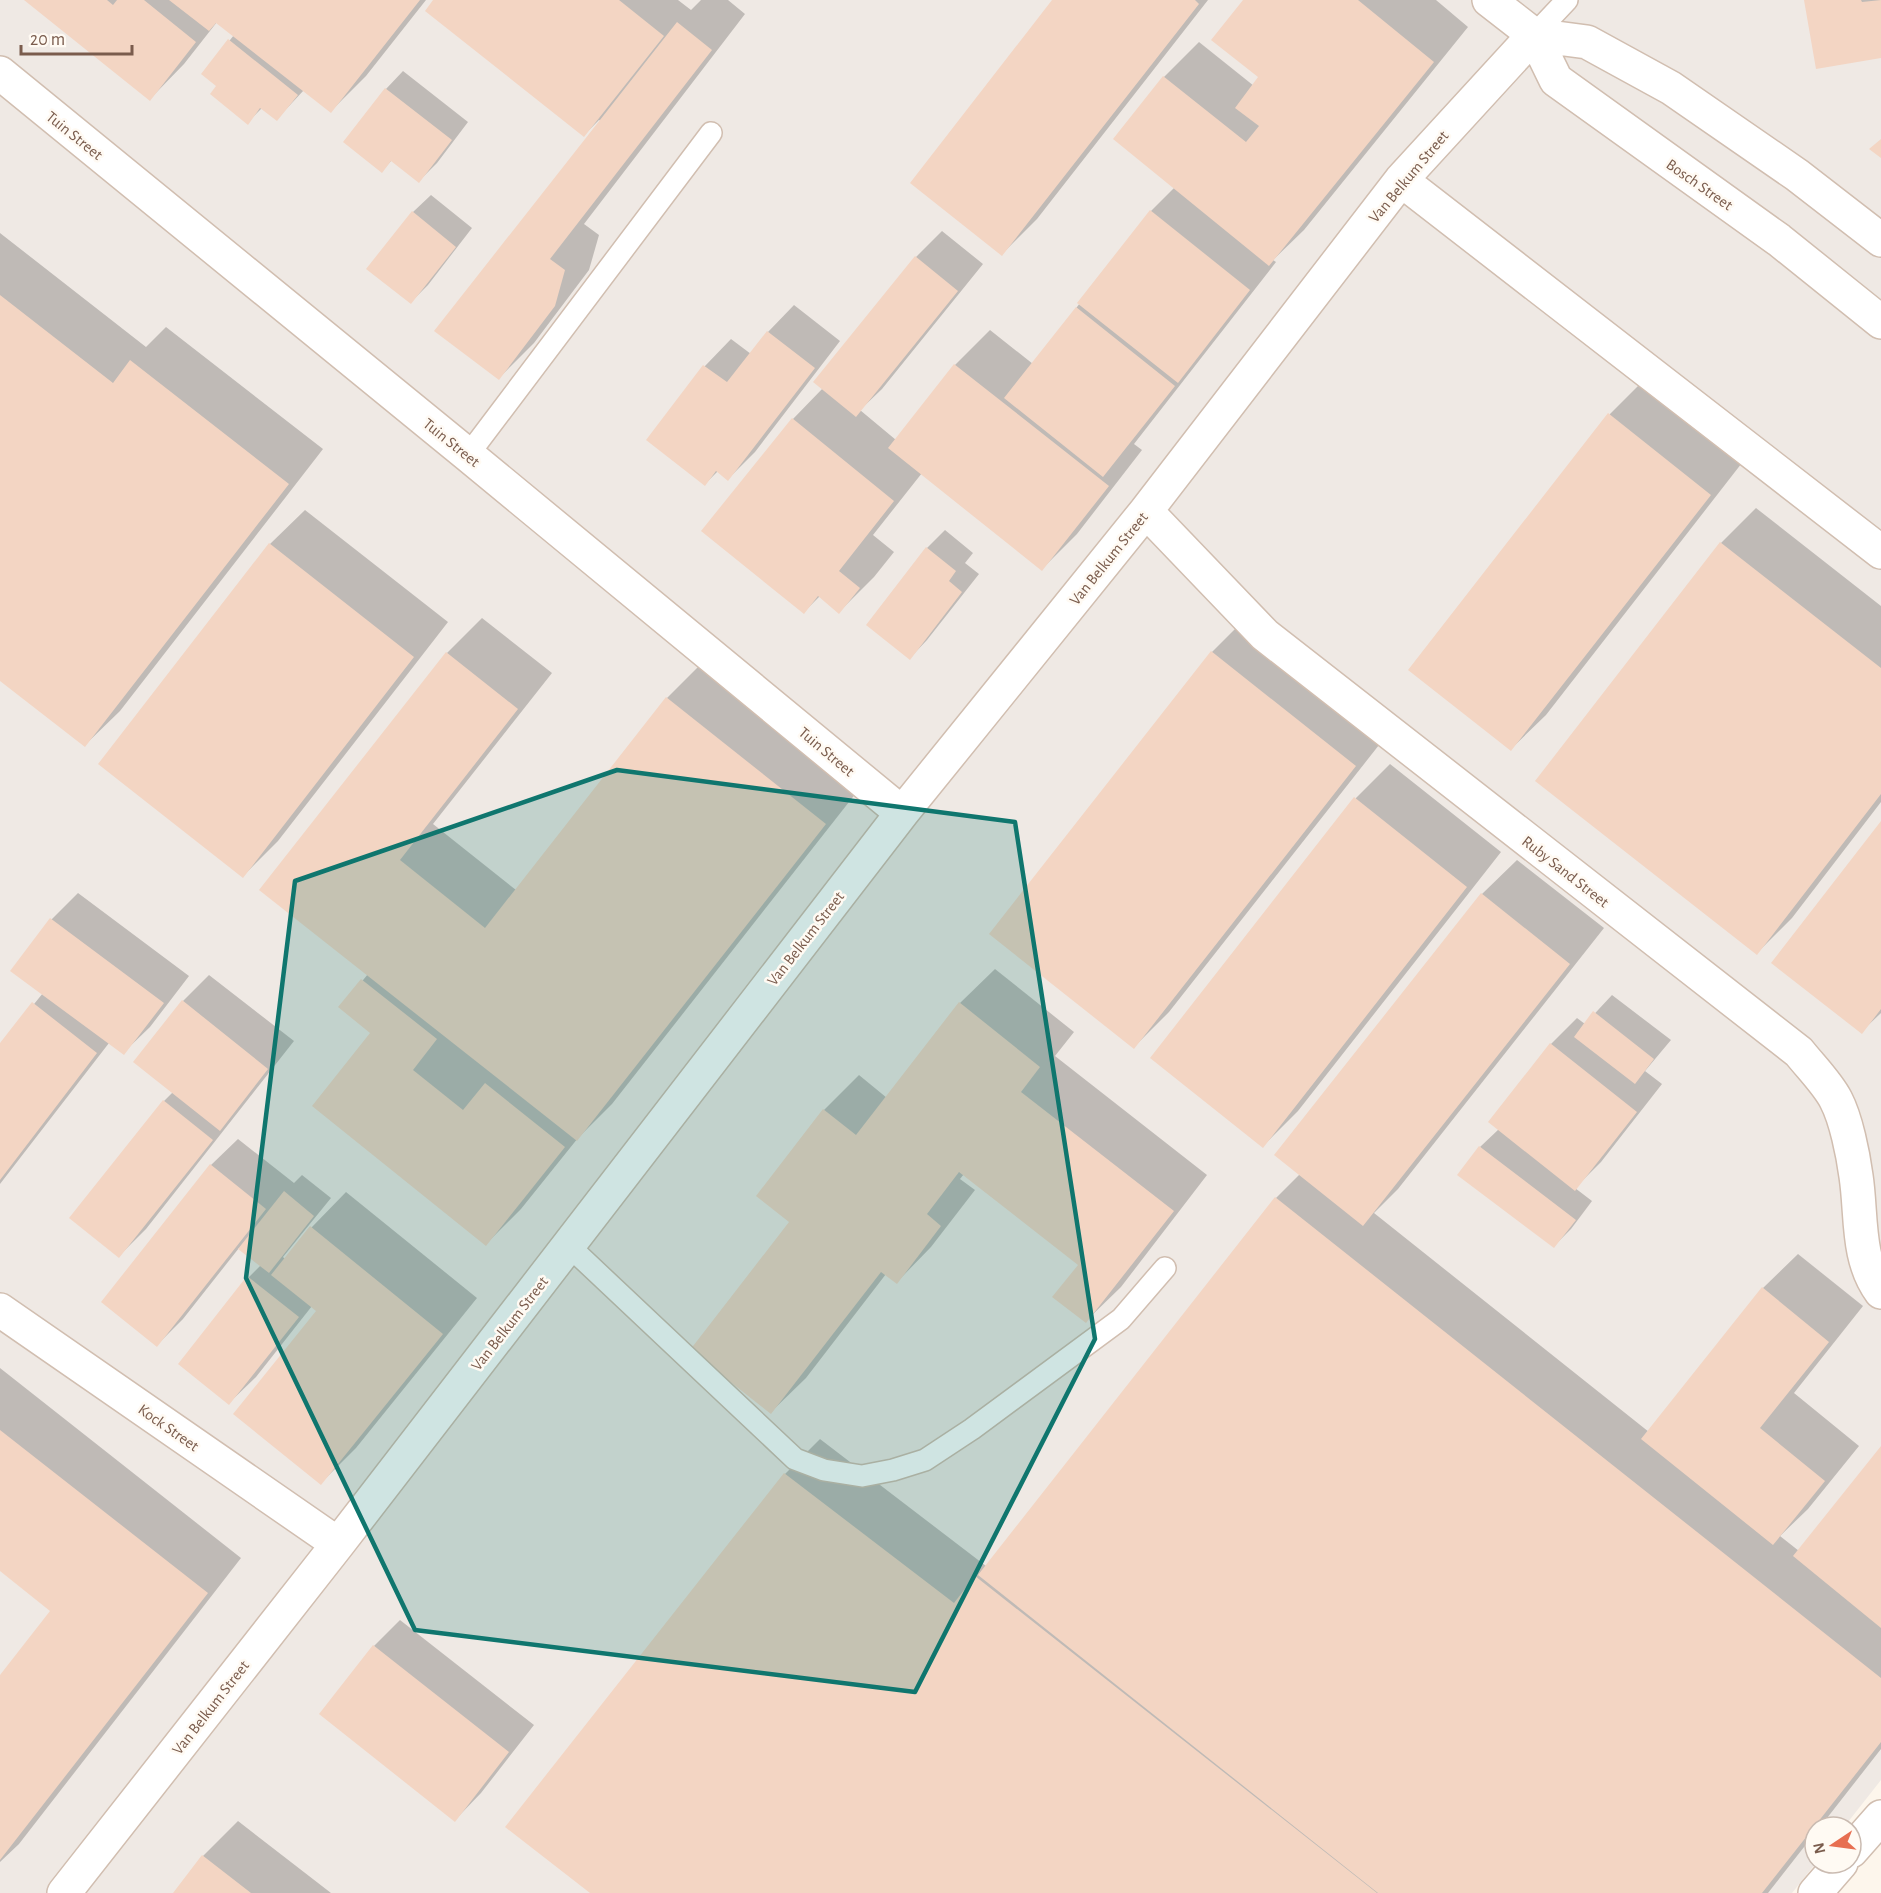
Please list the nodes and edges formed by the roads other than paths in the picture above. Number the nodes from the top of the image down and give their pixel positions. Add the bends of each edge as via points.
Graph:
1 (1490, 0) edge
2 (1567, 0) edge
3 (1534, 35) junction
4 (0, 74) edge
5 (711, 133) dead end
6 (1401, 180) junction
7 (1881, 240) edge
8 (1881, 322) edge
9 (468, 455) junction
10 (1146, 511) junction
11 (1881, 552) edge
12 (902, 813) junction
13 (569, 1246) junction
14 (1165, 1268) dead end
15 (1881, 1292) edge
16 (0, 1310) edge
17 (338, 1544) junction
18 (1881, 1817) edge
19 (1863, 1837) edge
20 (1831, 1875) edge
21 (64, 1893) edge
22 (1815, 1893) edge

1 - 3 street, Bosch Street
2 - 3 lane, Van Belkum Street
3 - 6 street, Van Belkum Street
3 - 7 street via 1587,42 1671,88 1797,175
3 - 8 street, Bosch Street via 1556,80 1779,240
4 - 9 street, Tuin Street
5 - 9 lane
6 - 10 street, Van Belkum Street
6 - 11 street
9 - 12 street, Tuin Street
10 - 12 street, Van Belkum Street
10 - 15 street, Ruby Sand Street via 1265,635 1799,1052 1836,1099 1856,1175 1861,1236 1872,1279
12 - 13 street, Van Belkum Street
13 - 14 lane via 795,1459 824,1470 862,1476 925,1460 972,1429 1121,1319
13 - 17 street, Van Belkum Street
16 - 17 street, Kock Street
17 - 21 street, Van Belkum Street
18 - 19 street
20 - 22 street

